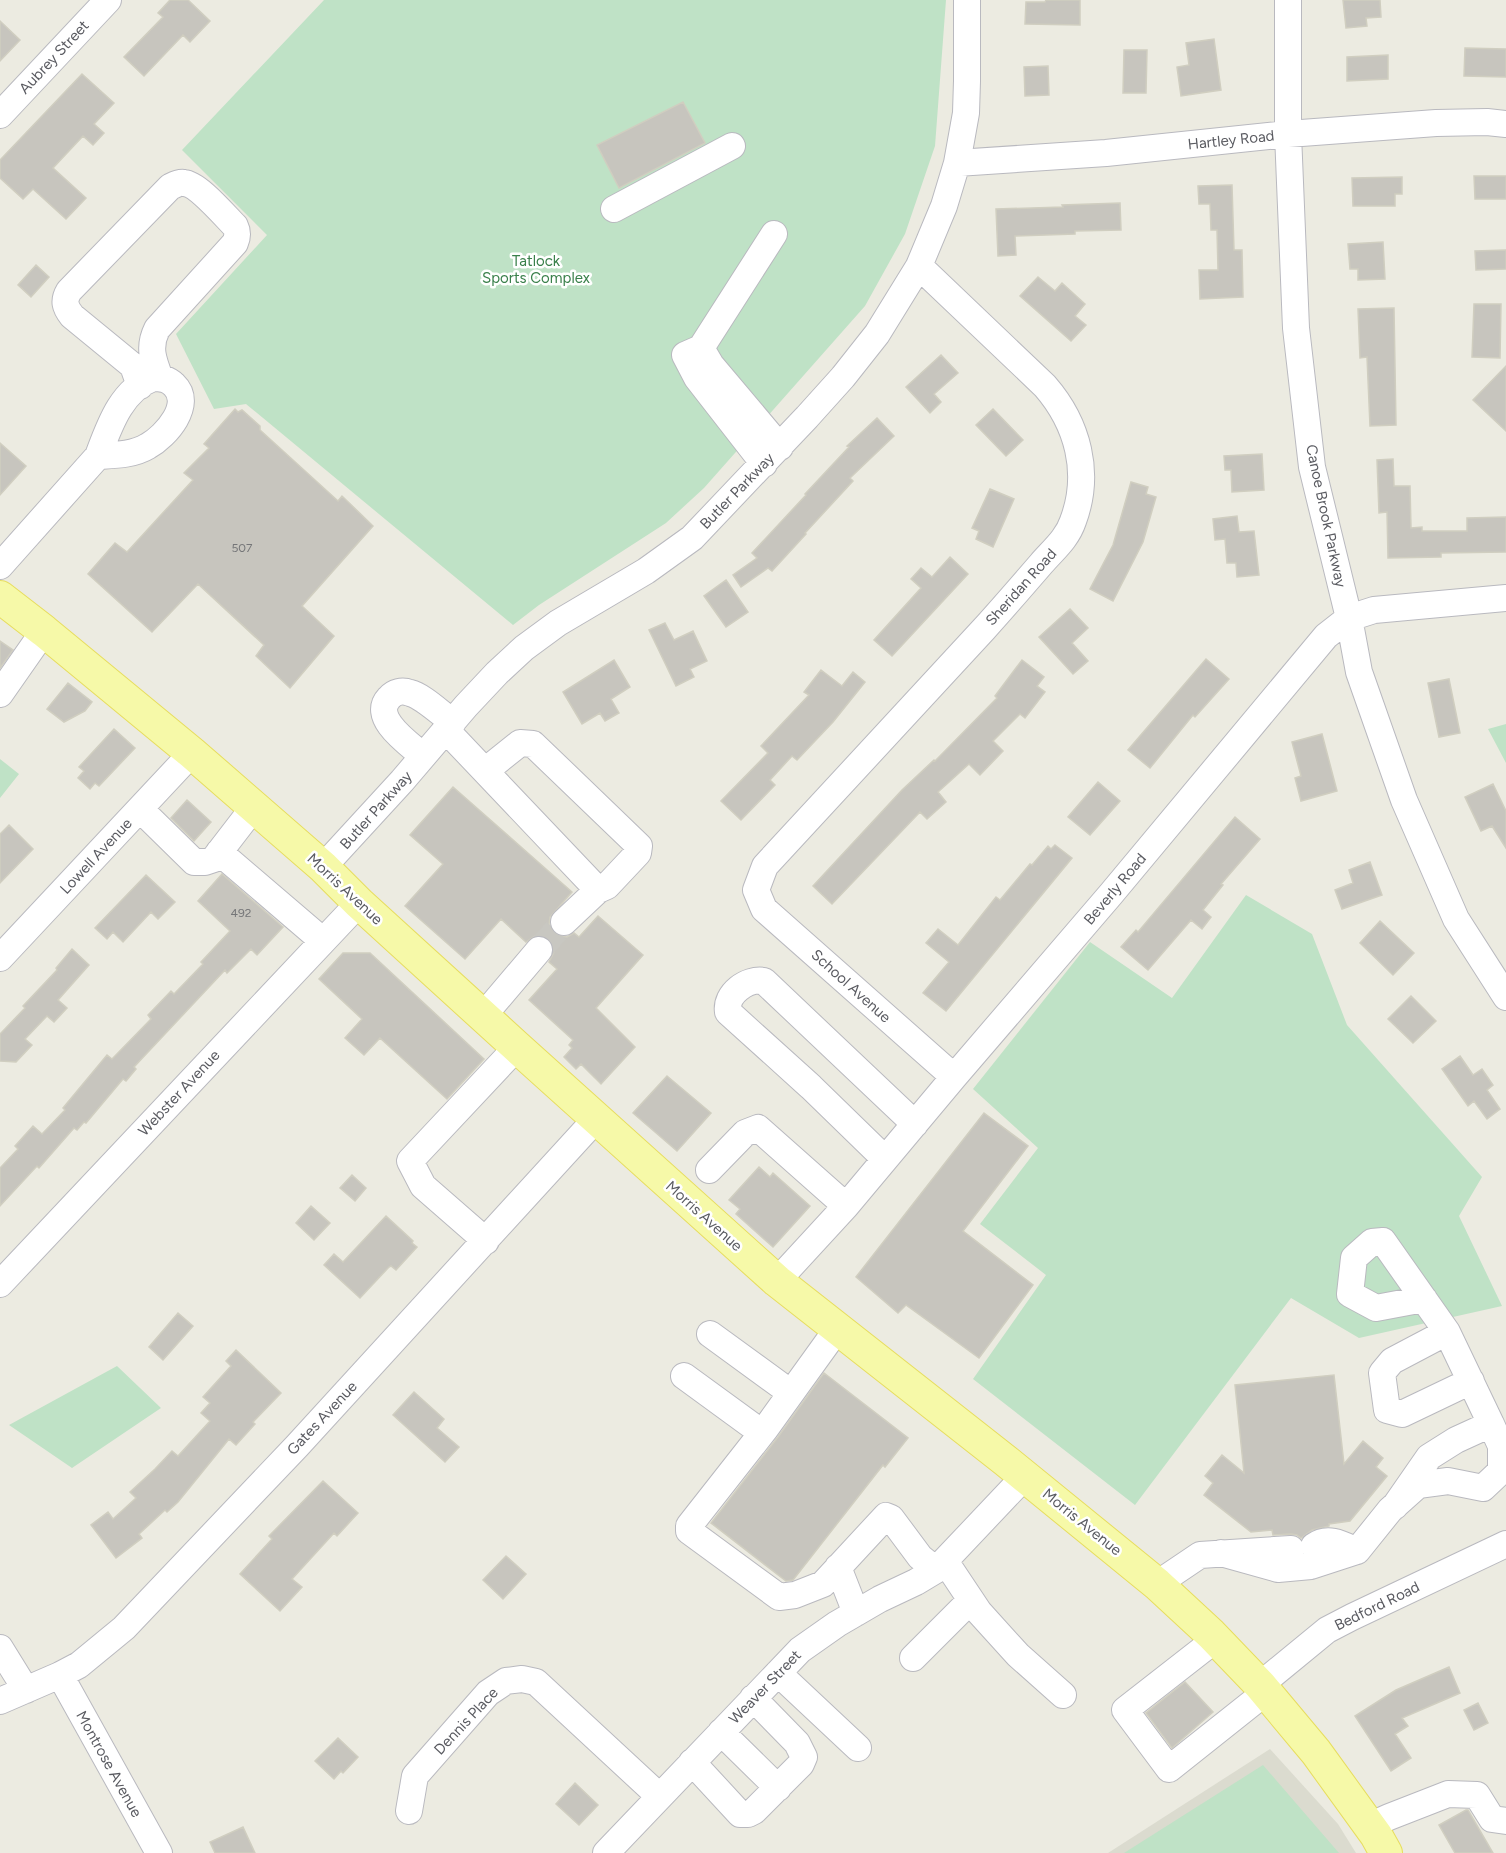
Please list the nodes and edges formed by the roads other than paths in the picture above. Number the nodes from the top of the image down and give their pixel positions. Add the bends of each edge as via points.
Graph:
1 (108, 0) edge
2 (967, 0) edge
3 (1288, 0) edge
4 (0, 115) edge
5 (1506, 124) edge
6 (1288, 134) junction
7 (732, 146) dead end
8 (957, 163) junction
9 (614, 209) dead end
10 (774, 234) dead end
11 (920, 266) junction
12 (150, 382) junction
13 (98, 456) junction
14 (772, 456) junction
15 (0, 566) edge
16 (0, 597) edge
17 (1506, 598) edge
18 (1349, 618) junction
19 (44, 631) junction
20 (0, 694) edge
21 (449, 726) junction
22 (192, 753) junction
23 (423, 756) junction
24 (485, 771) junction
25 (254, 807) junction
26 (140, 809) junction
27 (219, 852) junction
28 (323, 867) junction
29 (598, 890) junction
30 (756, 890) joint
31 (360, 903) junction
32 (564, 922) tunnel mouth
33 (323, 941) junction
34 (539, 950) tunnel mouth
35 (0, 958) edge
36 (1506, 997) edge
37 (483, 1016) junction
38 (516, 1047) junction
39 (954, 1077) junction
40 (596, 1119) junction
41 (915, 1124) junction
42 (885, 1159) junction
43 (709, 1170) dead end
44 (846, 1206) junction
45 (486, 1241) junction
46 (777, 1281) junction
47 (0, 1284) edge
48 (1424, 1299) dead end
49 (838, 1328) junction
50 (1447, 1332) junction
51 (710, 1334) dead end
52 (684, 1376) dead end
53 (1471, 1381) junction
54 (791, 1393) junction
55 (1491, 1424) junction
56 (762, 1433) junction
57 (1025, 1476) junction
58 (1395, 1506) junction
59 (1506, 1544) edge
60 (1357, 1551) junction
61 (1221, 1553) junction
62 (940, 1565) junction
63 (838, 1567) junction
64 (1157, 1584) junction
65 (971, 1600) junction
66 (856, 1613) junction
67 (1216, 1640) junction
68 (0, 1648) edge
69 (913, 1658) dead end
70 (778, 1673) junction
71 (60, 1675) junction
72 (1263, 1688) junction
73 (26, 1690) junction
74 (1063, 1695) dead end
75 (753, 1698) junction
76 (0, 1701) edge
77 (721, 1732) junction
78 (858, 1748) dead end
79 (692, 1762) junction
80 (778, 1788) junction
81 (659, 1796) junction
82 (409, 1811) dead end
83 (1506, 1821) edge
84 (1369, 1827) junction
85 (159, 1853) edge
86 (606, 1853) edge
87 (1386, 1853) edge

1 - 4 street, Aubrey Street
2 - 8 street, Butler Parkway via 968,81
3 - 6 street, Canoe Brook Parkway
5 - 6 street, Hartley Road via 1436,123
6 - 8 street, Hartley Road via 1106,153
6 - 18 street, Canoe Brook Parkway via 1296,328 1312,467
7 - 9 street
8 - 11 street, Butler Parkway
10 - 14 street via 693,351 697,378
11 - 14 street, Butler Parkway via 877,334
11 - 30 street, Sheridan Road via 1058,401 1079,448 1080,498 1066,537 765,866
12 - 12 street via 151,351 157,330 238,236 235,226 200,191 184,183 170,187 65,297 72,316
12 - 13 street via 117,409
12 - 13 street via 168,380 181,392 179,412 155,441 134,452
13 - 15 street
14 - 21 street, Butler Parkway via 692,537 646,572 558,623 524,648
16 - 19 main road, Morris Avenue
17 - 18 street, Beverly Road via 1374,610
18 - 36 street, Canoe Brook Parkway via 1359,672 1404,800 1456,919
18 - 39 street, Beverly Road via 1326,636
19 - 20 street
19 - 22 main road, Morris Avenue
21 - 23 street, Butler Parkway
21 - 23 street via 414,694 401,692 390,697 384,709 387,722
21 - 24 street
22 - 25 main road, Morris Avenue
22 - 26 street, Lowell Avenue
23 - 28 street, Butler Parkway
24 - 29 street
24 - 29 street via 520,743 533,744 639,846 638,853 607,886
25 - 27 street
25 - 28 main road, Morris Avenue
26 - 27 street via 194,862 214,860
26 - 35 street, Lowell Avenue
27 - 33 street
28 - 31 main road, Morris Avenue
29 - 32 street
30 - 39 street, School Avenue via 764,909
31 - 33 street, Webster Avenue
31 - 37 main road, Morris Avenue
33 - 47 street, Webster Avenue
34 - 37 street
37 - 38 main road, Morris Avenue
38 - 40 main road, Morris Avenue
38 - 45 street via 410,1161 423,1186
39 - 41 street, Beverly Road
40 - 45 street, Gates Avenue
40 - 46 main road, Morris Avenue
41 - 42 street, Beverly Road
41 - 42 street via 764,981 749,981 740,987 728,1005 728,1012
42 - 44 street, Beverly Road
43 - 44 street via 746,1133 758,1128
44 - 46 street, Beverly Road
45 - 71 street, Gates Avenue via 124,1629
46 - 49 main road, Morris Avenue
48 - 50 street
49 - 54 street
49 - 57 main road, Morris Avenue
50 - 53 street
50 - 53 street via 1392,1361 1382,1372 1387,1410 1402,1414
51 - 54 street
52 - 56 street
53 - 55 street
54 - 56 street
55 - 58 street via 1429,1457
55 - 58 street via 1501,1446 1501,1471 1483,1488 1448,1481 1418,1485
56 - 63 street via 689,1531 779,1598 824,1584
57 - 62 street, Weaver Street
57 - 64 main road, Morris Avenue
58 - 60 street
59 - 72 street, Bedford Road via 1327,1630
60 - 61 street via 1336,1541 1321,1541 1302,1548
60 - 61 street via 1311,1566 1278,1569
61 - 64 street via 1200,1555
62 - 63 street via 920,1557 886,1516
62 - 65 street
62 - 66 street, Weaver Street
63 - 66 street
64 - 67 main road, Morris Avenue
65 - 69 street
65 - 74 street via 1018,1655
66 - 70 street, Weaver Street via 800,1650
67 - 72 main road, Morris Avenue
67 - 72 street, Bedford Road via 1125,1710 1169,1769
68 - 73 street
70 - 75 street, Weaver Street
70 - 78 street
71 - 73 street, Gates Avenue
71 - 85 street, Montrose Avenue
72 - 84 main road, Morris Avenue via 1316,1752
73 - 76 street, Gates Avenue
75 - 77 street, Weaver Street
75 - 80 street via 797,1743 804,1757
77 - 79 street, Weaver Street
77 - 80 street
79 - 80 street via 740,1814 754,1811
79 - 81 street, Weaver Street
81 - 82 street, Dennis Place via 536,1682 522,1679 506,1681 488,1693 415,1776
81 - 86 street, Weaver Street
83 - 84 street via 1492,1819 1477,1795 1448,1794
84 - 87 main road, Morris Avenue

